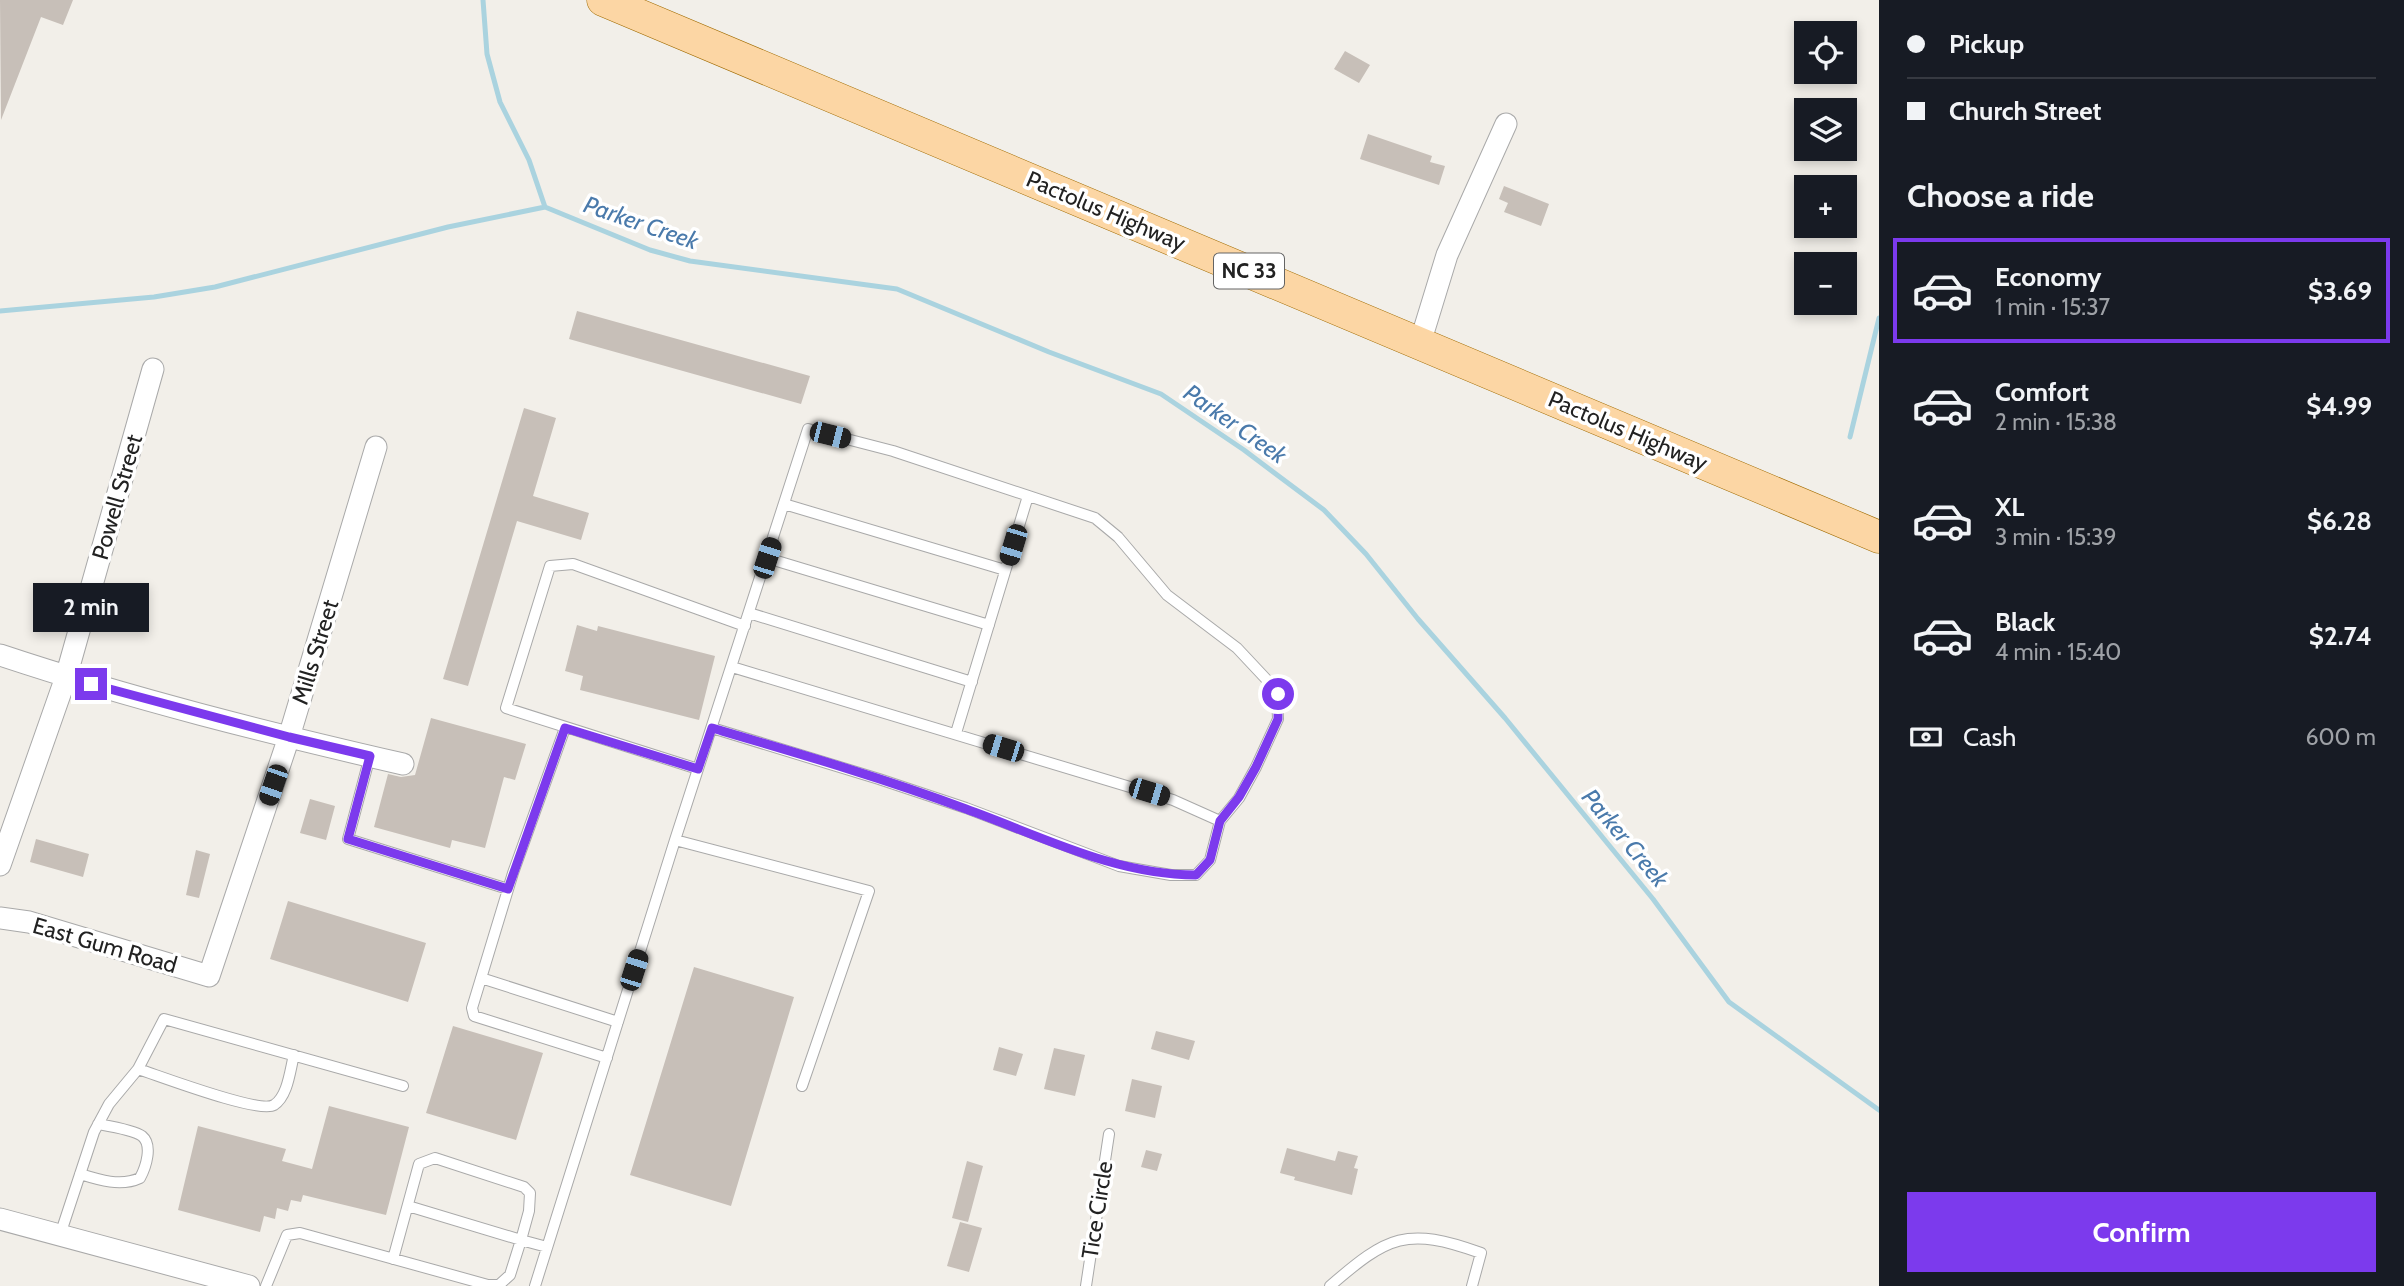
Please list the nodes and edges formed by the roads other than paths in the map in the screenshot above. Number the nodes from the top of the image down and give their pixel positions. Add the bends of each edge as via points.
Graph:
1 (615, 2) edge
2 (1506, 124) dead end
3 (1420, 343) junction
4 (153, 369) dead end
5 (376, 447) dead end
6 (1028, 496) junction
7 (784, 504) junction
8 (1879, 537) edge
9 (767, 558) junction
10 (1005, 570) junction
11 (749, 613) junction
12 (989, 625) junction
13 (745, 626) junction
14 (0, 655) edge
15 (732, 667) junction
16 (66, 677) junction
17 (971, 681) junction
18 (565, 728) junction
19 (712, 728) junction
20 (956, 733) junction
21 (289, 737) junction
22 (370, 756) junction
23 (403, 764) dead end
24 (698, 769) junction
25 (1220, 821) junction
26 (676, 840) junction
27 (0, 864) edge
28 (508, 889) junction
29 (0, 918) edge
30 (209, 976) joint
31 (481, 978) junction
32 (618, 1022) junction
33 (294, 1055) junction
34 (607, 1058) junction
35 (138, 1069) junction
36 (403, 1086) dead end
37 (802, 1086) dead end
38 (98, 1124) junction
39 (1109, 1134) dead end
40 (80, 1174) junction
41 (408, 1206) junction
42 (0, 1219) edge
43 (60, 1235) junction
44 (522, 1240) junction
45 (547, 1247) junction
46 (393, 1259) junction
47 (249, 1286) edge
48 (266, 1286) edge
49 (535, 1286) edge
50 (1086, 1286) edge
51 (1330, 1286) edge
52 (1472, 1286) edge

1 - 3 main road, Pactolus Highway / NC 33
2 - 3 street via 1447,254
3 - 8 main road, Pactolus Highway / NC 33
4 - 16 street, Powell Street
5 - 21 street, Mills Street
6 - 7 lane via 893,451 808,429
6 - 10 lane
6 - 25 lane via 1095,519 1111,531 1167,595 1237,648 1278,694 1278,719 1262,755
7 - 9 lane
7 - 10 lane
9 - 11 lane
9 - 12 lane
10 - 12 lane
11 - 13 lane
11 - 17 lane
12 - 17 lane
13 - 15 lane
13 - 18 lane via 573,564 550,566 506,708
14 - 16 street
15 - 19 lane
15 - 20 lane
16 - 21 street
16 - 27 street, Powell Street
17 - 20 lane
18 - 24 lane
18 - 28 lane
19 - 24 lane
19 - 25 lane via 953,804 1119,866 1196,875 1210,860
20 - 25 lane via 1173,800
21 - 22 street
21 - 30 street, Mills Street
22 - 23 street
22 - 28 lane via 348,839
24 - 26 lane
26 - 32 lane
26 - 37 lane via 869,891
28 - 31 lane
29 - 30 street, East Gum Road via 29,922
31 - 32 lane
31 - 34 lane via 471,1008 474,1016
32 - 34 lane
33 - 35 lane via 164,1019
33 - 35 lane via 283,1094 267,1107
33 - 36 lane
34 - 45 lane
35 - 38 lane
38 - 40 lane
38 - 40 lane via 141,1135 147,1143 144,1170 140,1178 124,1182
39 - 50 lane, Tice Circle
40 - 43 lane
41 - 44 lane
41 - 44 lane via 419,1164 435,1158 524,1187 530,1193
41 - 46 lane
42 - 43 street
43 - 47 street
44 - 45 lane
44 - 46 lane via 510,1275 499,1285
45 - 49 lane
46 - 48 lane via 300,1233 287,1235
51 - 52 lane via 1385,1246 1406,1238 1427,1238 1481,1253

